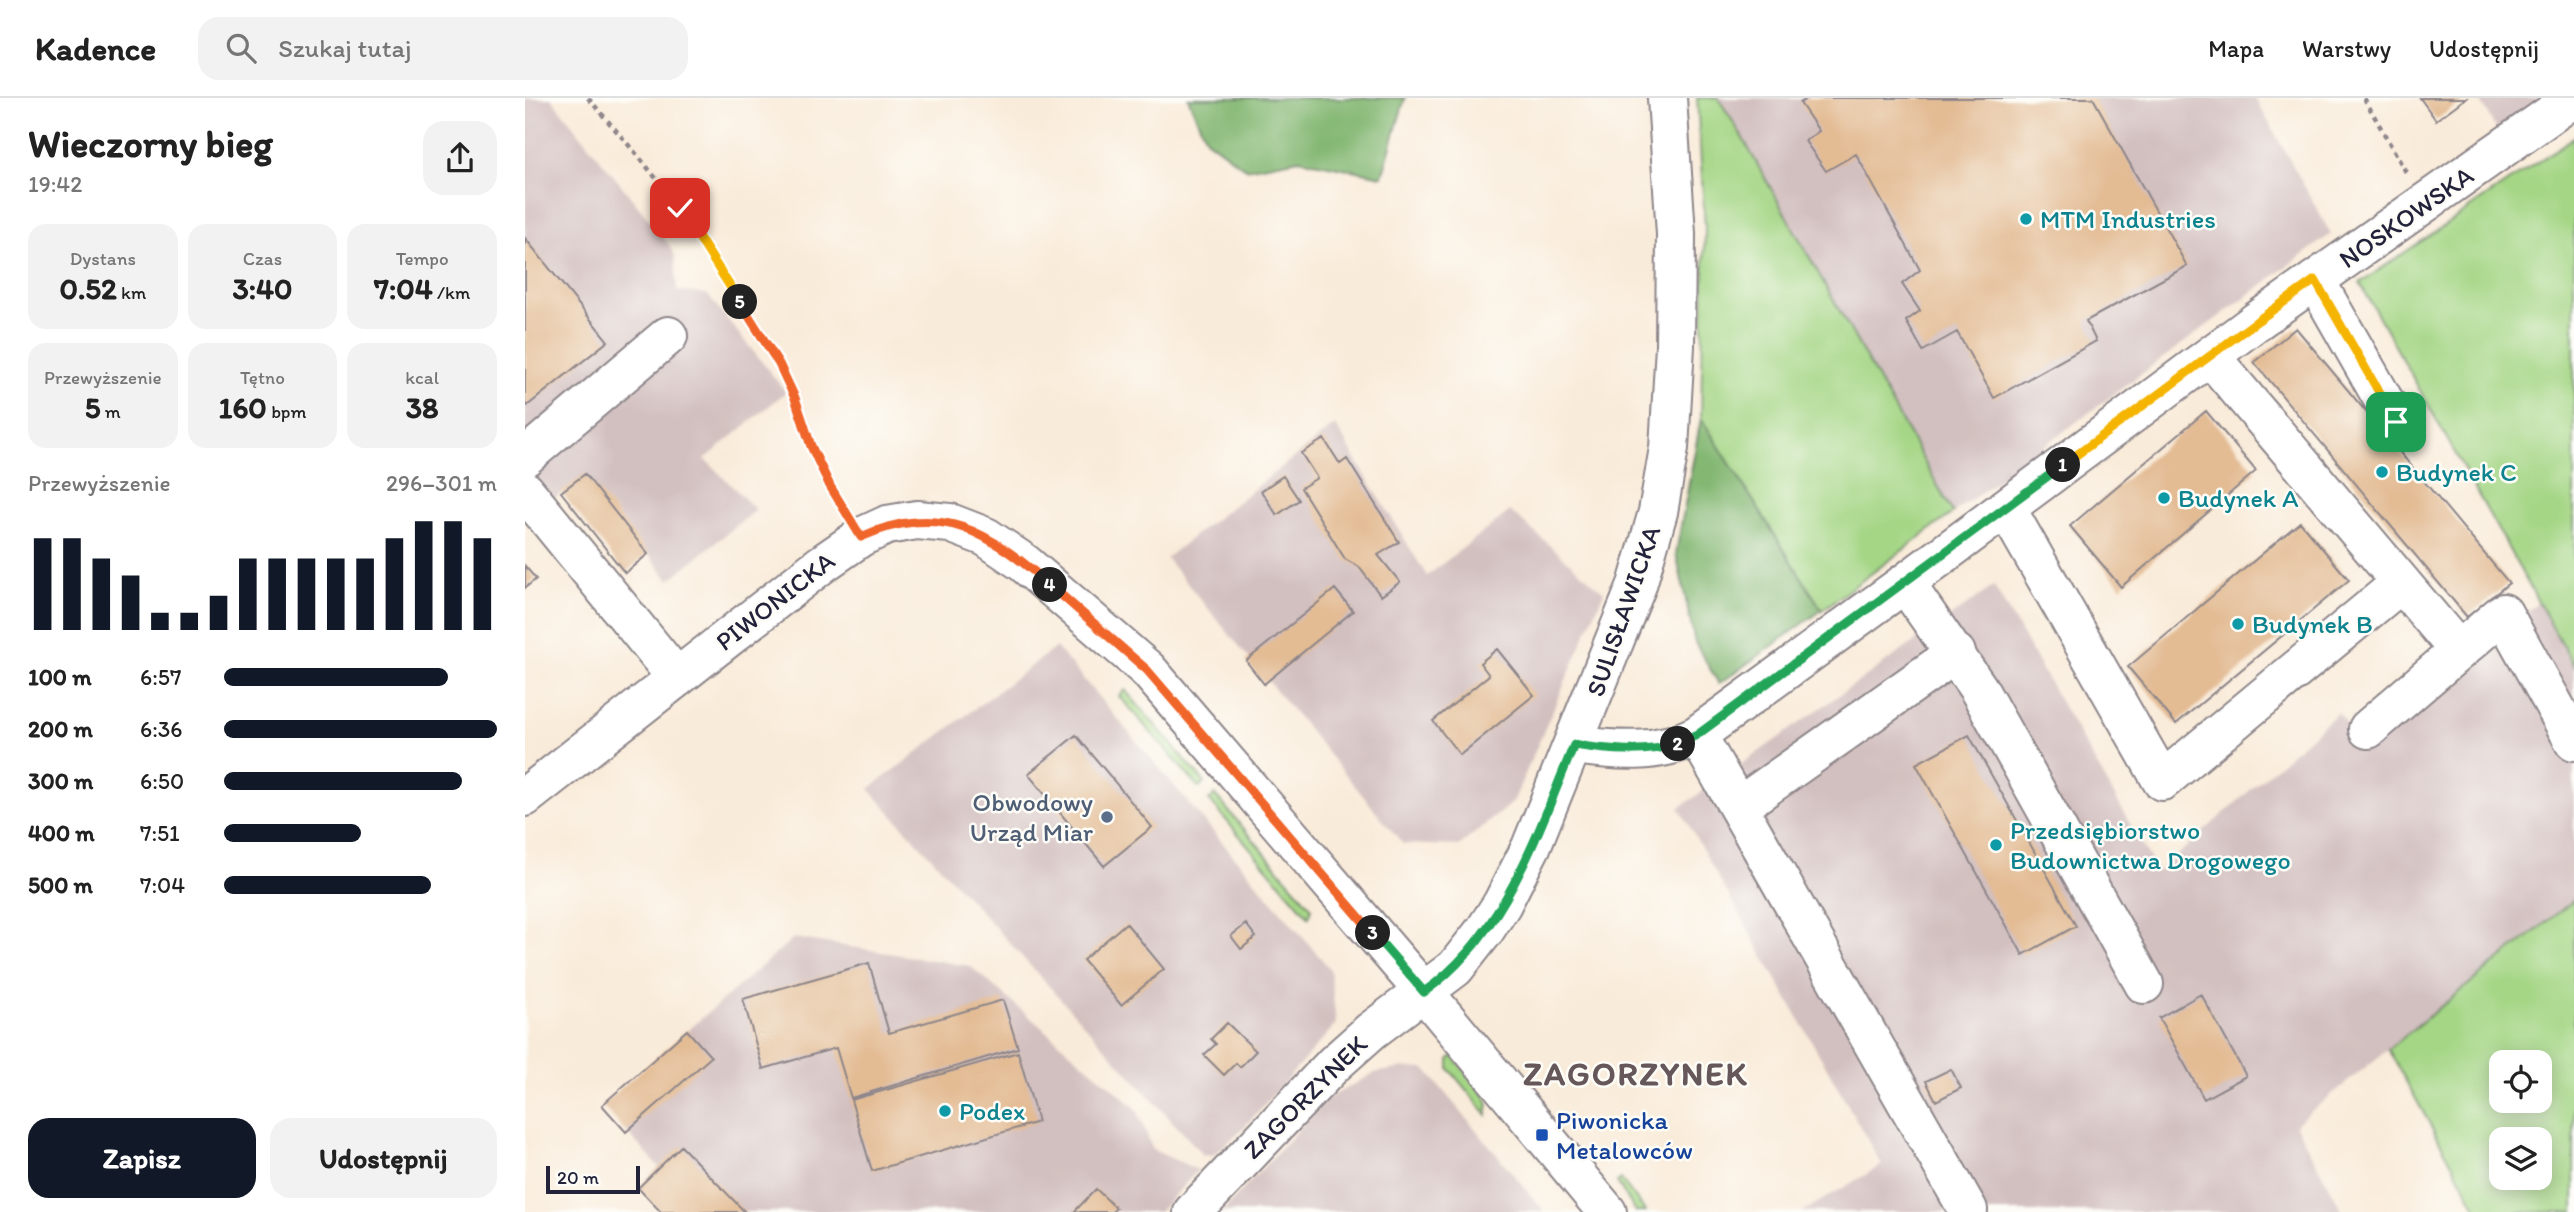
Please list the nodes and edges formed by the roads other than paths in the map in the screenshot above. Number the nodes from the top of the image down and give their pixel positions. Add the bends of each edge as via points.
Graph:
1 (1667, 98) edge
2 (2574, 98) edge
3 (2315, 280) junction
4 (668, 336) dead end
5 (2210, 356) junction
6 (2396, 422) dead end
7 (525, 457) edge
8 (525, 491) edge
9 (2007, 508) junction
10 (1905, 583) junction
11 (2401, 583) junction
12 (2459, 651) junction
13 (1956, 653) junction
14 (677, 678) junction
15 (2368, 729) dead end
16 (1697, 735) junction
17 (2574, 741) edge
18 (1574, 745) junction
19 (525, 797) edge
20 (1738, 807) junction
21 (2144, 984) dead end
22 (1424, 992) junction
23 (1968, 1210) edge
24 (1193, 1212) edge
25 (1607, 1212) edge

1 - 18 street, SULISŁAWICKA via 1676,234 1669,448 1658,512 1637,585
2 - 3 street, NOSKOWSKA
3 - 5 street, NOSKOWSKA
3 - 6 street
4 - 7 street
5 - 9 street, NOSKOWSKA
5 - 11 street
8 - 14 street
9 - 10 street, NOSKOWSKA
9 - 11 street via 2162,781
10 - 13 street
10 - 16 street, NOSKOWSKA
11 - 12 street
12 - 15 street
12 - 17 street via 2503,612
13 - 20 street
13 - 21 street
14 - 19 street, PIWONICKA
14 - 22 street, PIWONICKA via 822,564 887,525 917,520 950,523 986,537 1024,563 1147,670
16 - 18 street, NOSKOWSKA via 1649,749
16 - 20 street
18 - 22 street, SULISŁAWICKA via 1502,904 1470,950
20 - 23 street
22 - 24 street, ZAGORZYNEK via 1334,1063
22 - 25 street, PIWONICKA

